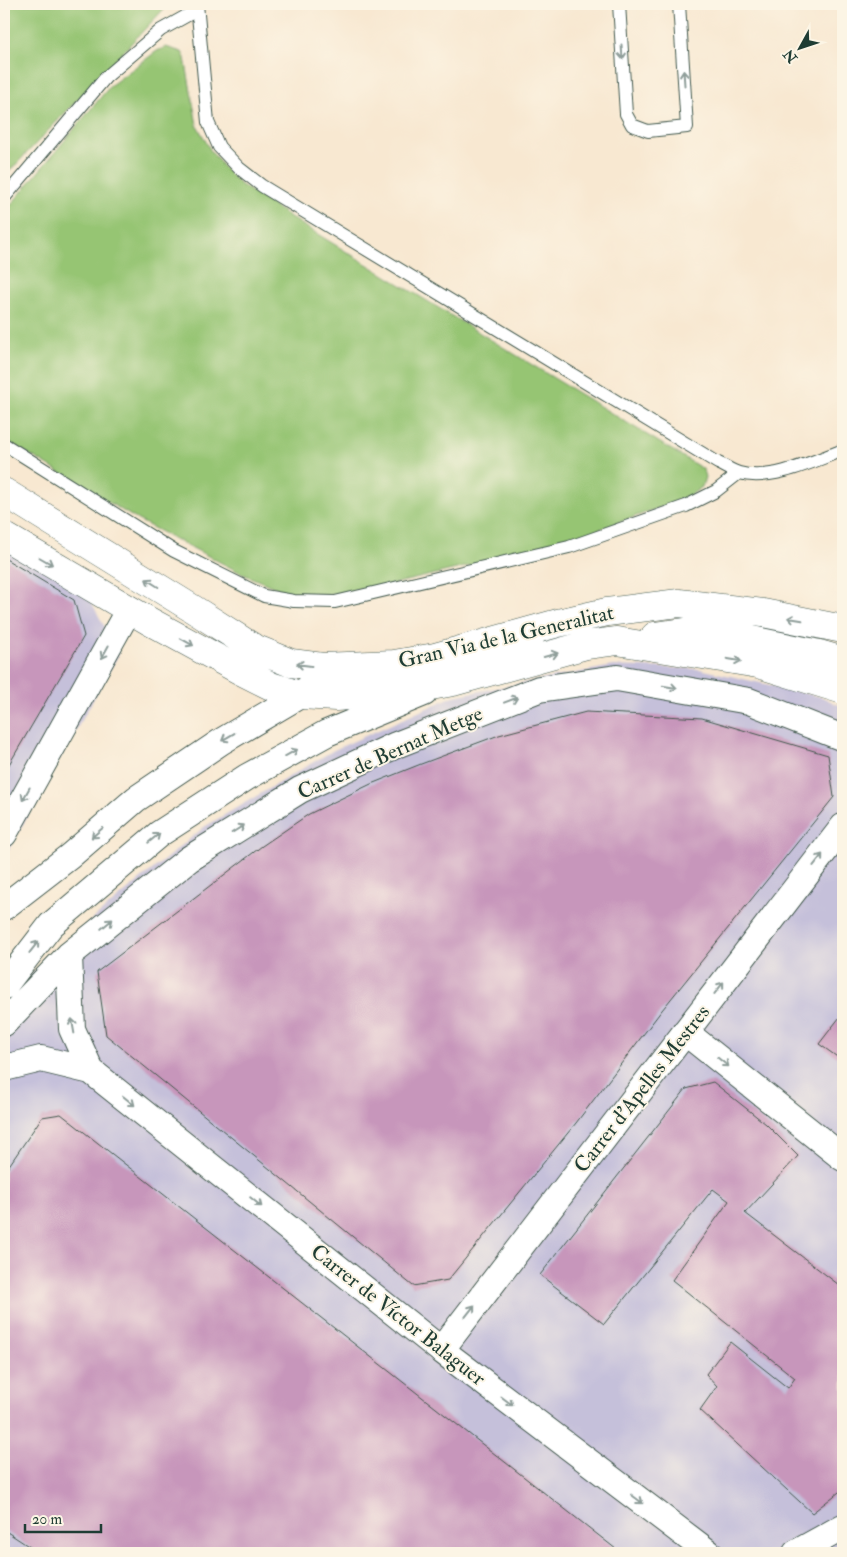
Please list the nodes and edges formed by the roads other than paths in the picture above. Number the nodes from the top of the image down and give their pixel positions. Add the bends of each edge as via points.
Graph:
1 (619, 4) edge
2 (679, 4) edge
3 (197, 7) edge
4 (4, 198) edge
5 (4, 444) edge
6 (843, 450) edge
7 (739, 473) junction
8 (4, 492) edge
9 (4, 536) edge
10 (129, 609) junction
11 (558, 624) junction
12 (843, 629) edge
13 (617, 641) junction
14 (843, 660) edge
15 (453, 682) junction
16 (843, 690) edge
17 (300, 695) junction
18 (843, 738) edge
19 (843, 827) edge
20 (4, 834) edge
21 (4, 907) edge
22 (69, 955) junction
23 (4, 986) edge
24 (4, 1023) edge
25 (685, 1032) junction
26 (4, 1068) edge
27 (91, 1070) junction
28 (843, 1158) edge
29 (440, 1350) junction
30 (843, 1527) edge
31 (709, 1553) edge
32 (796, 1553) edge

1 -> 2 lane via 626,114 632,125 648,131 687,127
3 - 4 lane via 161,30 106,77
3 - 7 lane via 208,122 219,147 239,168 262,186
5 - 7 lane via 174,550 264,596 294,601 335,602 569,547 686,506
6 - 7 lane via 765,475
11 -> 8 street, Gran Via de la Generalitat via 435,657 394,664 323,667 291,663 254,648
9 -> 10 street, Gran Via de la Generalitat
10 -> 17 street, Gran Via de la Generalitat via 239,670 271,686
10 -> 20 street
12 -> 11 street, Gran Via de la Generalitat via 764,613 679,604 607,612
11 - 17 street via 494,656 404,676 312,685
13 - 14 street via 686,632 737,637
15 -> 13 street, Gran Via de la Generalitat via 586,645
13 -> 16 street, Gran Via de la Generalitat via 758,664
15 - 17 street, Gran Via de la Generalitat via 398,692 336,697
23 -> 15 street, Carrer de Bernat Metge via 51,924 159,834 247,777 327,733
17 -> 21 street via 222,741 136,799
22 -> 18 street, Carrer de Bernat Metge via 189,859 300,790 396,745 539,689 617,678 749,701
25 -> 19 street, Carrer d'Apelles Mestres
22 - 24 street, Carrer de Bernat Metge
27 -> 22 street, Carrer de Víctor Balaguer via 72,1029
25 -> 28 street
29 -> 25 street, Carrer d'Apelles Mestres
26 - 27 street, Carrer de Víctor Balaguer via 41,1059
27 -> 29 street, Carrer de Víctor Balaguer
29 -> 31 street, Carrer de Víctor Balaguer
30 - 32 street

